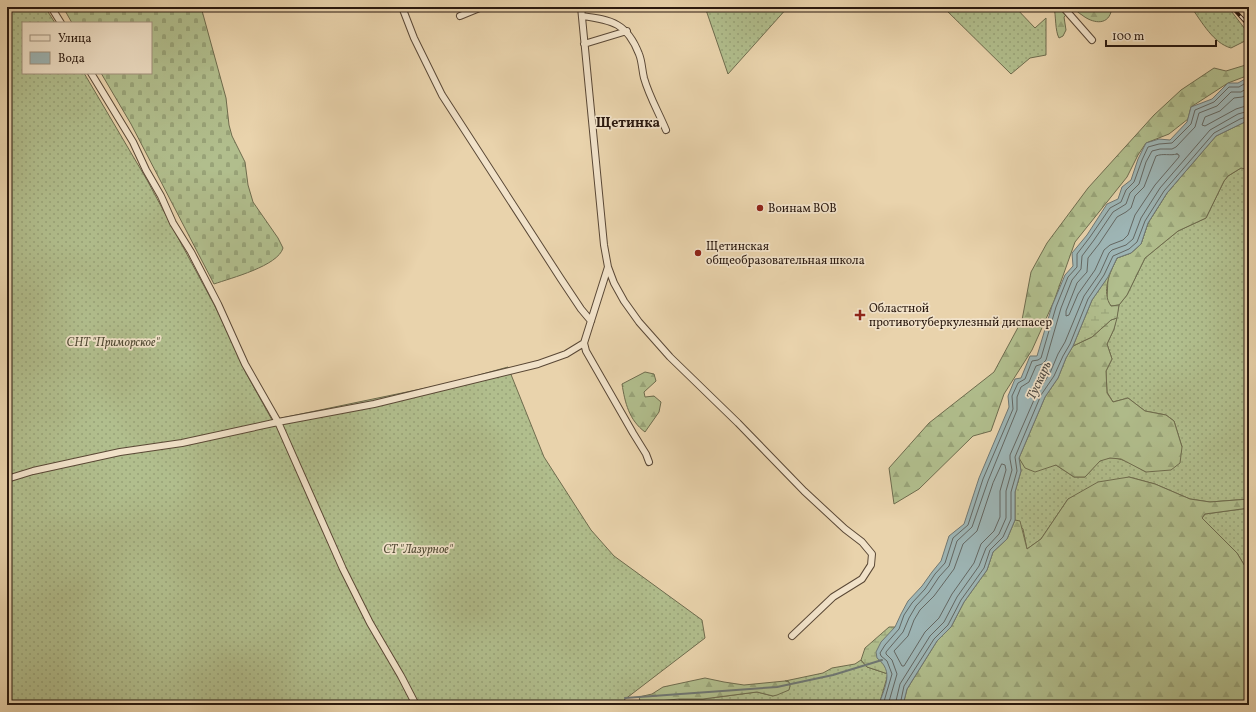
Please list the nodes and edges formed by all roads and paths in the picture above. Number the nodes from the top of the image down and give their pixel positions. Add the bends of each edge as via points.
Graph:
1 (51, 7) edge
2 (402, 7) edge
3 (482, 7) edge
4 (581, 7) edge
5 (1063, 7) edge
6 (460, 16) dead end
7 (582, 16) junction
8 (60, 22) edge
9 (627, 32) junction
10 (1092, 40) dead end
11 (584, 44) junction
12 (92, 74) edge
13 (666, 130) dead end
14 (608, 266) junction
15 (591, 321) junction
16 (584, 343) junction
17 (278, 422) junction
18 (650, 462) dead end
19 (7, 479) edge
20 (792, 636) dead end
21 (416, 705) edge

1 - 8 street
2 - 15 street via 442,95 580,309
3 - 6 street
4 - 7 street
5 - 10 street
7 - 9 street via 615,22
7 - 11 street
9 - 11 street
9 - 13 street via 639,54 644,79
11 - 14 street
12 - 17 street via 133,142 218,304 245,364
14 - 15 street
14 - 20 street via 624,301 656,342 804,491 845,530 862,542 872,554 871,565 862,579 833,597
15 - 16 street
16 - 17 street via 566,354 538,364 374,404
16 - 18 street
17 - 19 street via 188,442 112,454
17 - 21 street via 343,569

